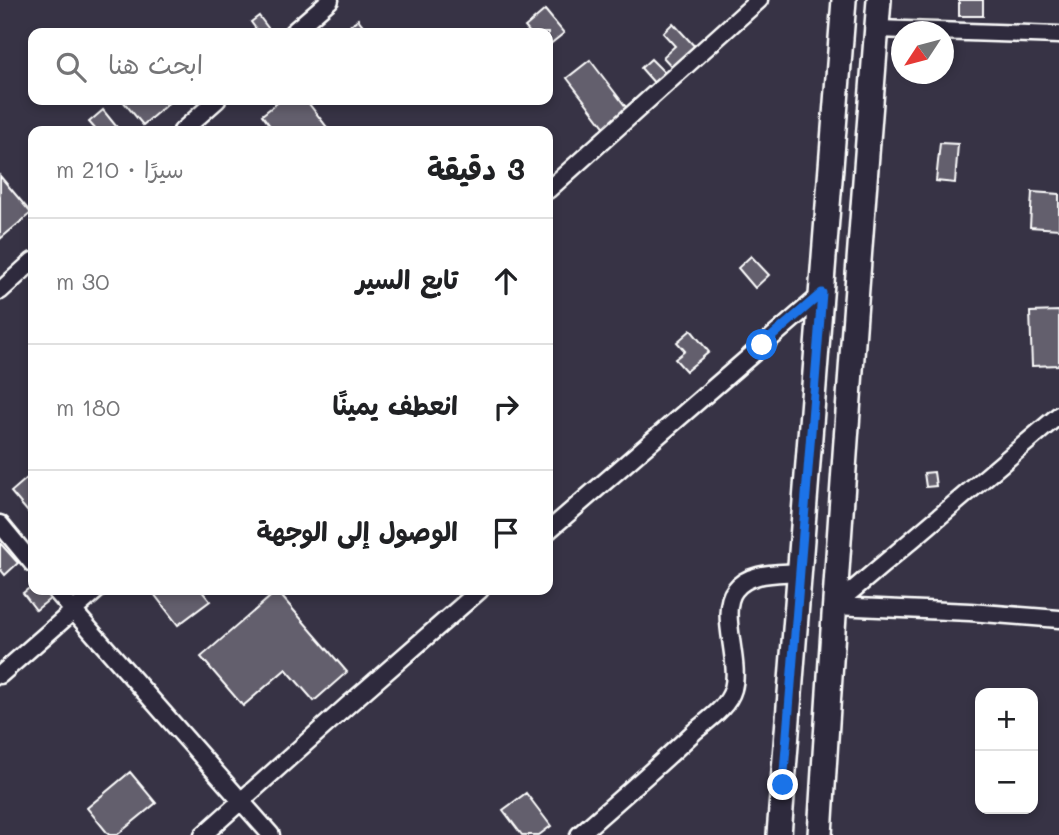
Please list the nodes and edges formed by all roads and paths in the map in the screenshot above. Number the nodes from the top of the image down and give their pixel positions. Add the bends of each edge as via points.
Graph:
1 (330, 0) edge
2 (759, 0) edge
3 (844, 0) edge
4 (879, 0) edge
5 (298, 28) edge
6 (877, 29) junction
7 (1059, 34) edge
8 (211, 105) edge
9 (188, 126) edge
10 (553, 185) edge
11 (28, 266) edge
12 (0, 291) edge
13 (822, 293) junction
14 (1059, 415) edge
15 (0, 524) edge
16 (553, 527) edge
17 (28, 558) edge
18 (800, 572) junction
19 (59, 595) edge
20 (92, 595) edge
21 (474, 595) edge
22 (834, 606) junction
23 (73, 612) junction
24 (1059, 619) edge
25 (0, 675) edge
26 (242, 801) junction
27 (203, 835) edge
28 (271, 835) edge
29 (579, 835) edge
30 (779, 835) edge
31 (820, 835) edge

1 - 5 street
2 - 10 street
3 - 13 main road
4 - 6 main road
6 - 7 street
6 - 22 main road
8 - 9 street
11 - 12 street
13 - 16 street
13 - 18 main road
14 - 22 street
15 - 17 street
18 - 29 street via 751,578 734,591 728,604 734,682 727,702
18 - 30 main road
19 - 23 street
20 - 23 street
21 - 26 street
22 - 24 street
22 - 31 main road
23 - 25 street
23 - 26 street
26 - 27 street
26 - 28 street

